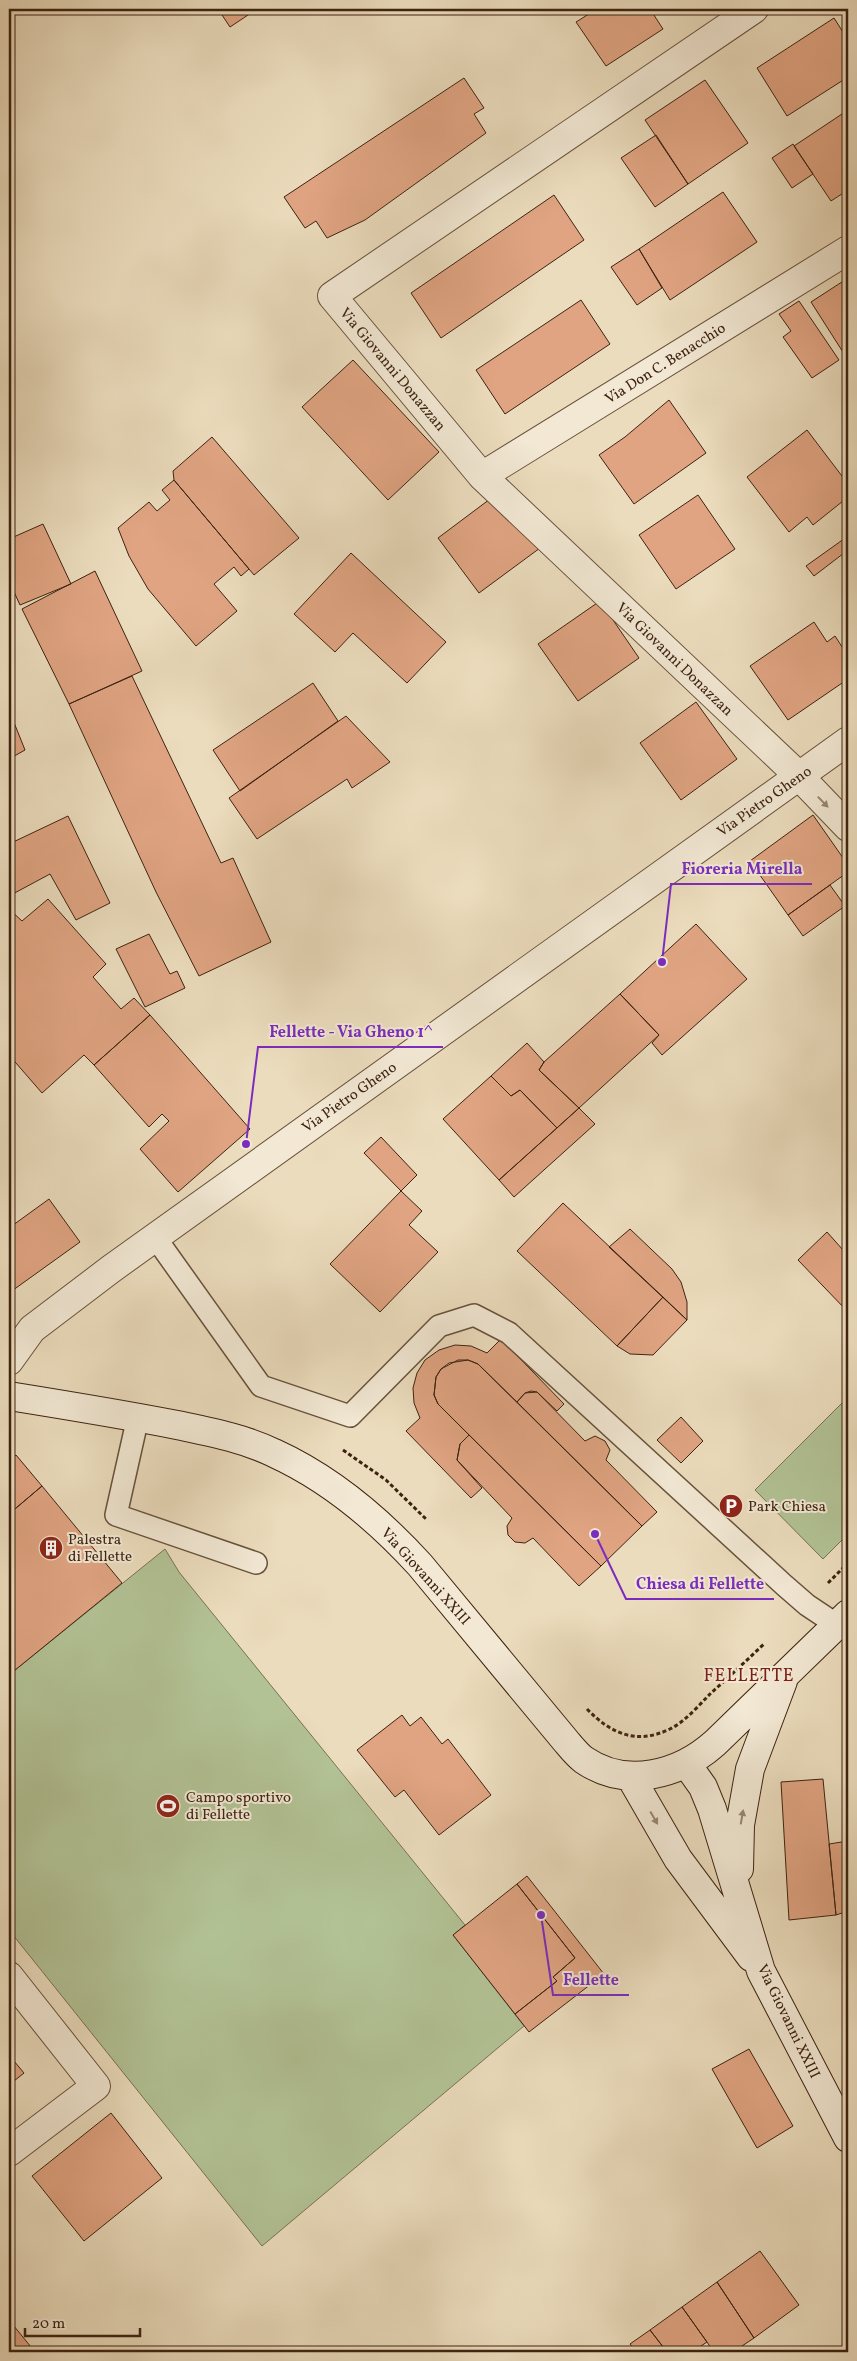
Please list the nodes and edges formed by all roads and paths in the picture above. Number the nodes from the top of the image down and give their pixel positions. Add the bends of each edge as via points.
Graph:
1 (754, 9) edge
2 (848, 250) edge
3 (482, 476) junction
4 (848, 741) edge
5 (799, 776) junction
6 (848, 827) edge
7 (155, 1238) junction
8 (9, 1361) edge
9 (9, 1396) edge
10 (138, 1417) junction
11 (256, 1564) dead end
12 (843, 1620) edge
13 (784, 1677) junction
14 (686, 1763) junction
15 (630, 1776) junction
16 (740, 1900) junction
17 (761, 1971) junction
18 (9, 1976) edge
19 (848, 2138) edge
20 (9, 2152) edge

1 - 3 street, Via Giovanni Donazzan via 332,296
2 - 3 street, Via Don C. Benacchio
3 - 5 street, Via Giovanni Donazzan
4 - 5 street, Via Pietro Gheno
5 -> 6 street, Via Giovanni Donazzan
5 - 7 street, Via Pietro Gheno
7 - 8 street, Via Pietro Gheno via 49,1314 32,1330
7 - 12 lane via 261,1386 350,1416 439,1326 474,1314 509,1333 807,1605
9 - 10 street, Via Giovanni XXIII
10 - 11 lane via 116,1515
10 - 15 street, Via Giovanni XXIII via 243,1440 315,1474 347,1496 420,1565 582,1759 599,1768
12 - 13 street, Via Giovanni XXIII
13 - 14 street, Via Giovanni XXIII via 710,1747
16 -> 13 street, Via Giovanni XXIII via 740,1825 750,1769
14 - 15 street, Via Giovanni XXIII via 660,1774
14 - 16 street, Via Giovanni XXIII via 712,1809
15 -> 17 street via 678,1859
16 - 17 street, Via Giovanni XXIII
17 - 19 street, Via Giovanni XXIII
18 - 20 street via 96,2086

